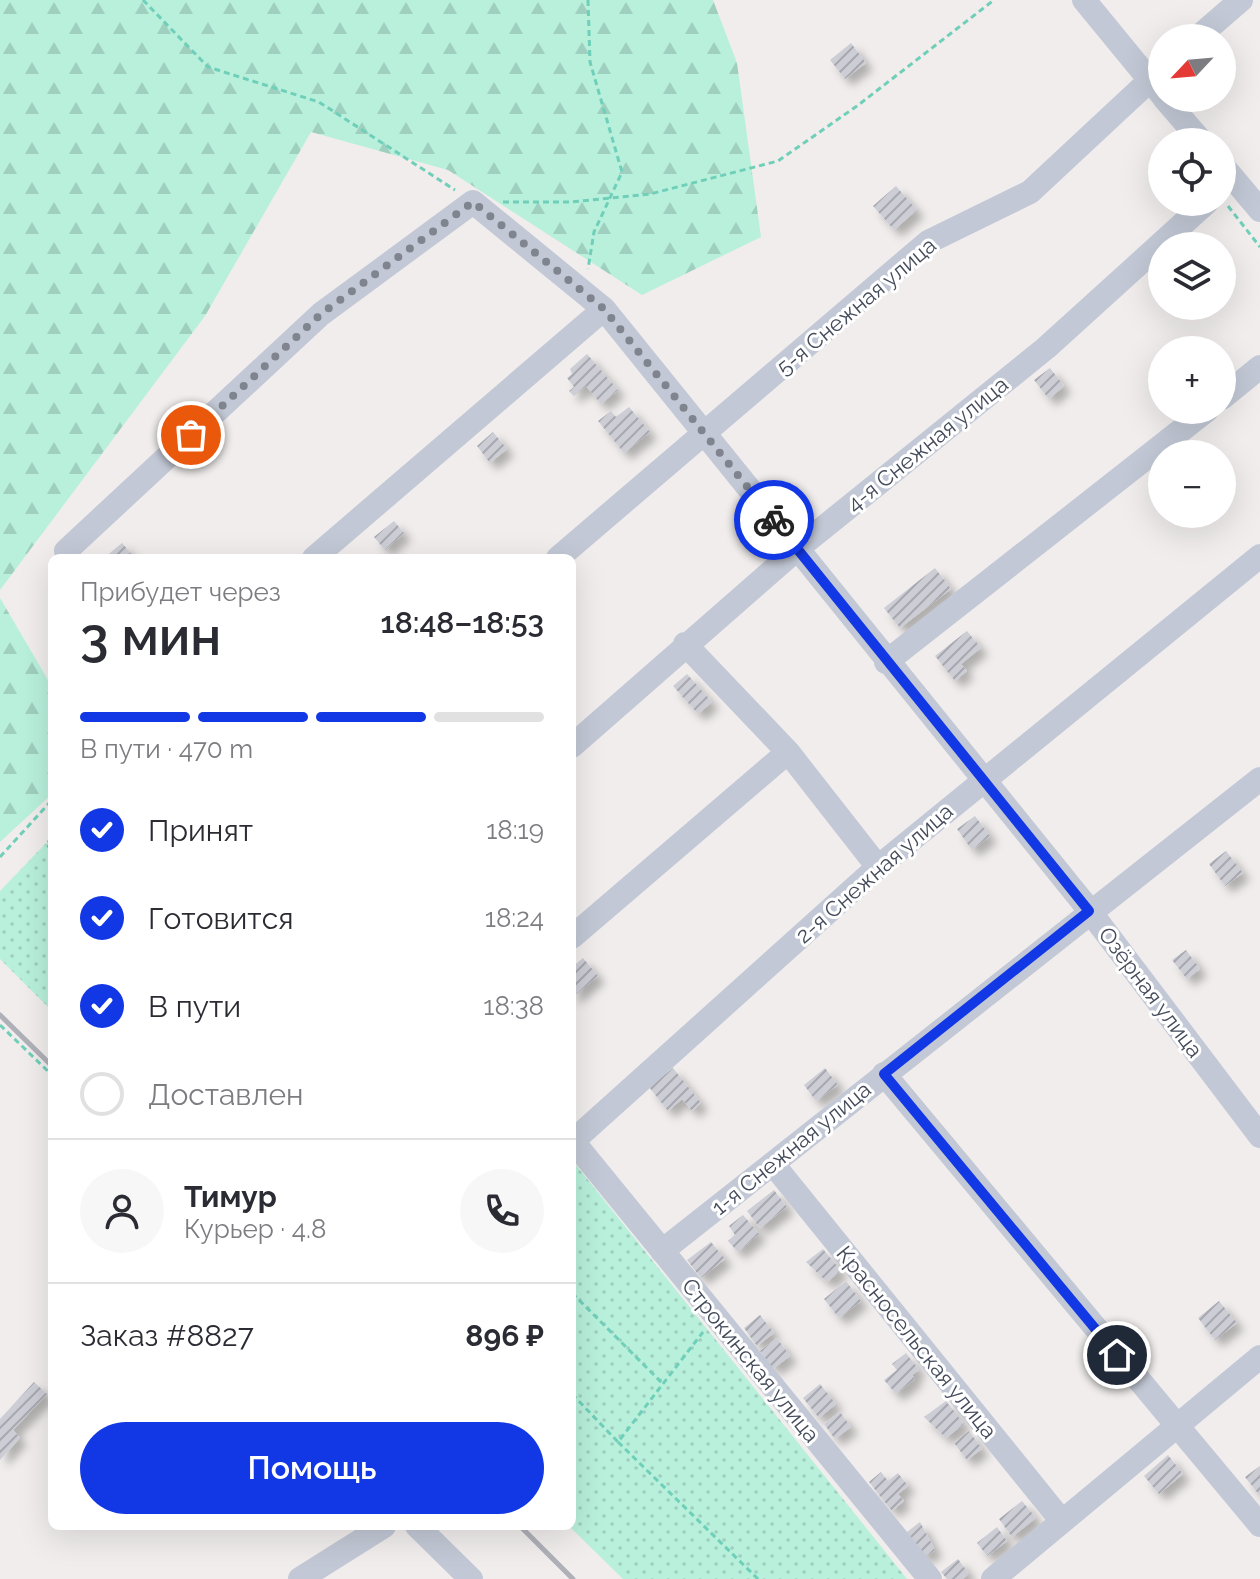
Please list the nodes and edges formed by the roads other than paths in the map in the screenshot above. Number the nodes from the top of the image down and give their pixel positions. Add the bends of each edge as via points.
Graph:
1 (1084, 0) edge
2 (1241, 0) edge
3 (1213, 24) edge
4 (1148, 73) edge
5 (1148, 95) edge
6 (1179, 112) edge
7 (1191, 128) edge
8 (1236, 191) edge
9 (1260, 210) edge
10 (1192, 216) edge
11 (604, 309) junction
12 (1260, 367) edge
13 (1236, 387) edge
14 (1189, 424) edge
15 (703, 434) junction
16 (797, 549) junction
17 (67, 554) edge
18 (319, 554) edge
19 (563, 554) edge
20 (1260, 556) edge
21 (685, 644) junction
22 (886, 662) junction
23 (576, 742) edge
24 (788, 752) junction
25 (982, 779) junction
26 (1260, 779) edge
27 (878, 867) junction
28 (1089, 911) junction
29 (576, 934) edge
30 (884, 1074) junction
31 (1260, 1136) edge
32 (576, 1137) edge
33 (576, 1146) edge
34 (773, 1164) junction
35 (662, 1251) junction
36 (1260, 1357) edge
37 (1175, 1426) junction
38 (1061, 1520) junction
39 (1260, 1525) edge
40 (378, 1530) edge
41 (421, 1530) edge
42 (300, 1579) edge
43 (471, 1579) edge
44 (930, 1579) edge
45 (993, 1579) edge

1 - 4 street
2 - 3 street
5 - 15 street, 5-я Снежная улица via 1030,192 928,242
6 - 7 street
8 - 9 street
10 - 16 street, 4-я Снежная улица via 1046,348
11 - 15 street, Озёрная улица
11 - 17 street, Озёрная улица via 473,202 321,314
11 - 18 street
12 - 13 street
14 - 22 street
15 - 16 street, Озёрная улица
15 - 19 street, 5-я Снежная улица
16 - 21 street, 4-я Снежная улица
16 - 22 street, Озёрная улица
20 - 25 street, 2-я Снежная улица
21 - 23 street, 4-я Снежная улица
21 - 24 street
22 - 25 street, Озёрная улица
24 - 27 street
24 - 29 street
25 - 27 street, 2-я Снежная улица
25 - 28 street, Озёрная улица
26 - 28 street, 1-я Снежная улица
27 - 32 street, 2-я Снежная улица
28 - 30 street, 1-я Снежная улица
28 - 31 street, Озёрная улица
30 - 34 street, 1-я Снежная улица
30 - 37 street
33 - 35 street, Строкинская улица
34 - 35 street, 1-я Снежная улица
34 - 38 street, Красносельская улица
35 - 44 street, Строкинская улица
36 - 37 street
37 - 38 street
37 - 39 street
38 - 45 street
40 - 42 street
41 - 43 street

